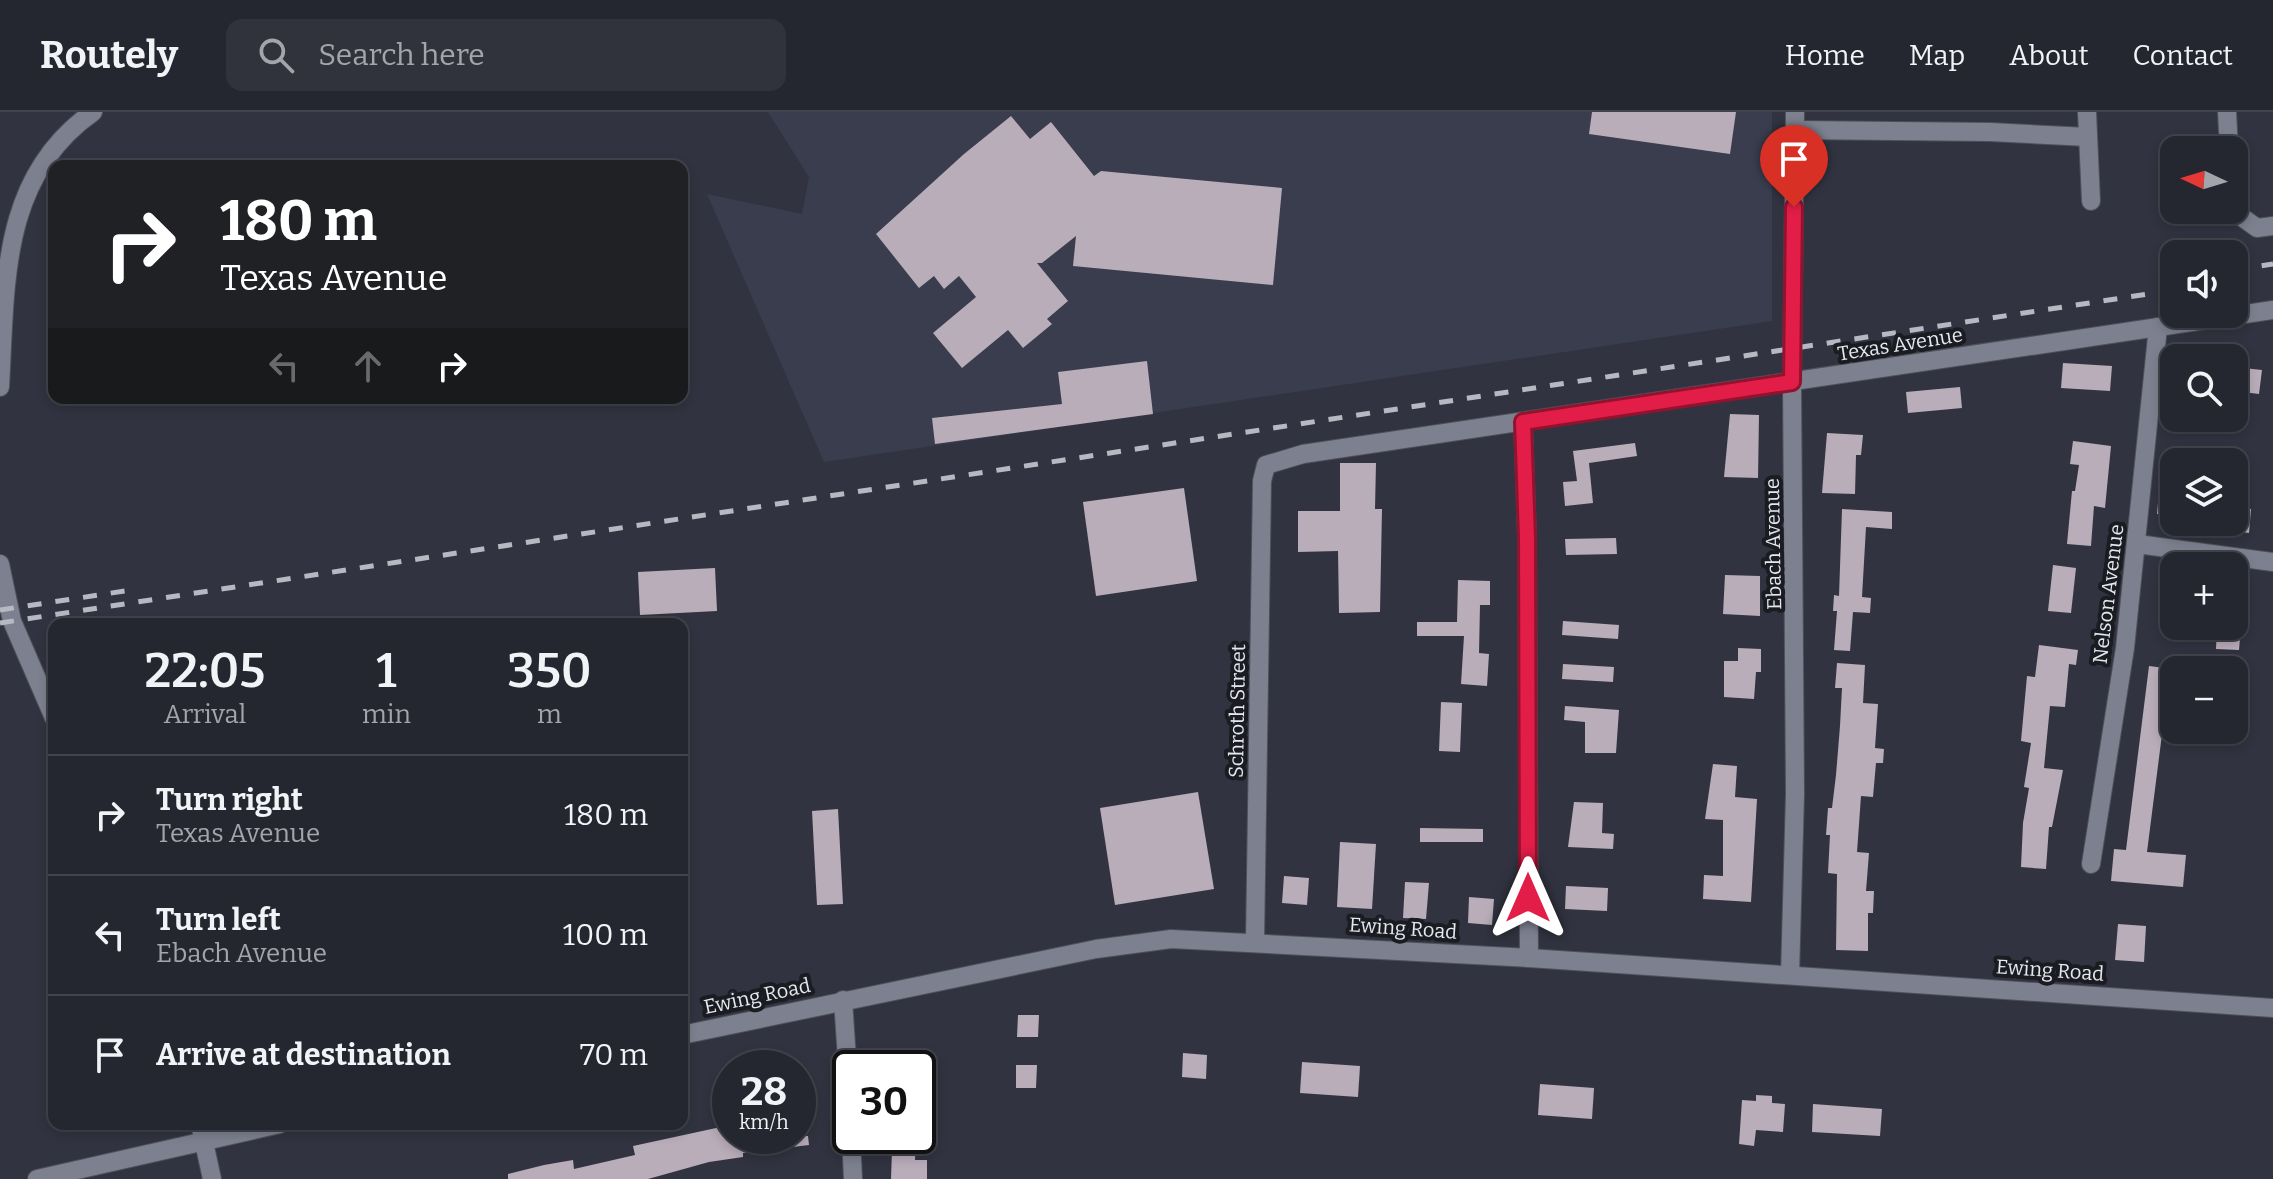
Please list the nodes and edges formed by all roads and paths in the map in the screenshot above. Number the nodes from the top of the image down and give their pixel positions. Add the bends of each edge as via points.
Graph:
1 (93, 112) edge
2 (2087, 112) edge
3 (2227, 112) edge
4 (1795, 121) edge
5 (2228, 136) edge
6 (2088, 137) junction
7 (2091, 201) dead end
8 (2248, 222) edge
9 (2273, 226) edge
10 (2273, 310) edge
11 (2158, 327) junction
12 (1792, 382) junction
13 (0, 387) edge
14 (1523, 422) junction
15 (1262, 481) joint
16 (2137, 544) junction
17 (2273, 562) edge
18 (0, 564) edge
19 (48, 704) edge
20 (2091, 864) dead end
21 (1255, 941) junction
22 (1529, 958) junction
23 (1790, 975) junction
24 (843, 1000) junction
25 (2273, 1008) edge
26 (688, 1034) edge
27 (846, 1050) edge
28 (202, 1132) edge
29 (852, 1154) edge
30 (37, 1179) edge
31 (212, 1179) edge
32 (853, 1179) edge

1 - 13 street via 41,160 18,204 8,254
2 - 6 street
3 - 5 street
4 - 6 street
4 - 12 street, Ebach Avenue
6 - 7 street
8 - 9 street via 2257,228
10 - 11 street, Texas Avenue
11 - 12 street, Texas Avenue
11 - 16 street, Nelson Avenue
12 - 14 street, Texas Avenue
12 - 23 street, Ebach Avenue via 1795,794
14 - 15 street, Texas Avenue via 1303,454 1266,465
14 - 22 street
15 - 21 street, Schroth Street
16 - 17 street
16 - 20 street, Nelson Avenue
18 - 19 street via 12,621
21 - 22 street, Ewing Road
21 - 24 street, Ewing Road via 1148,940
22 - 23 street, Ewing Road
23 - 25 street, Ewing Road
24 - 26 street, Ewing Road
24 - 27 street
28 - 30 street
28 - 31 street
29 - 32 street

